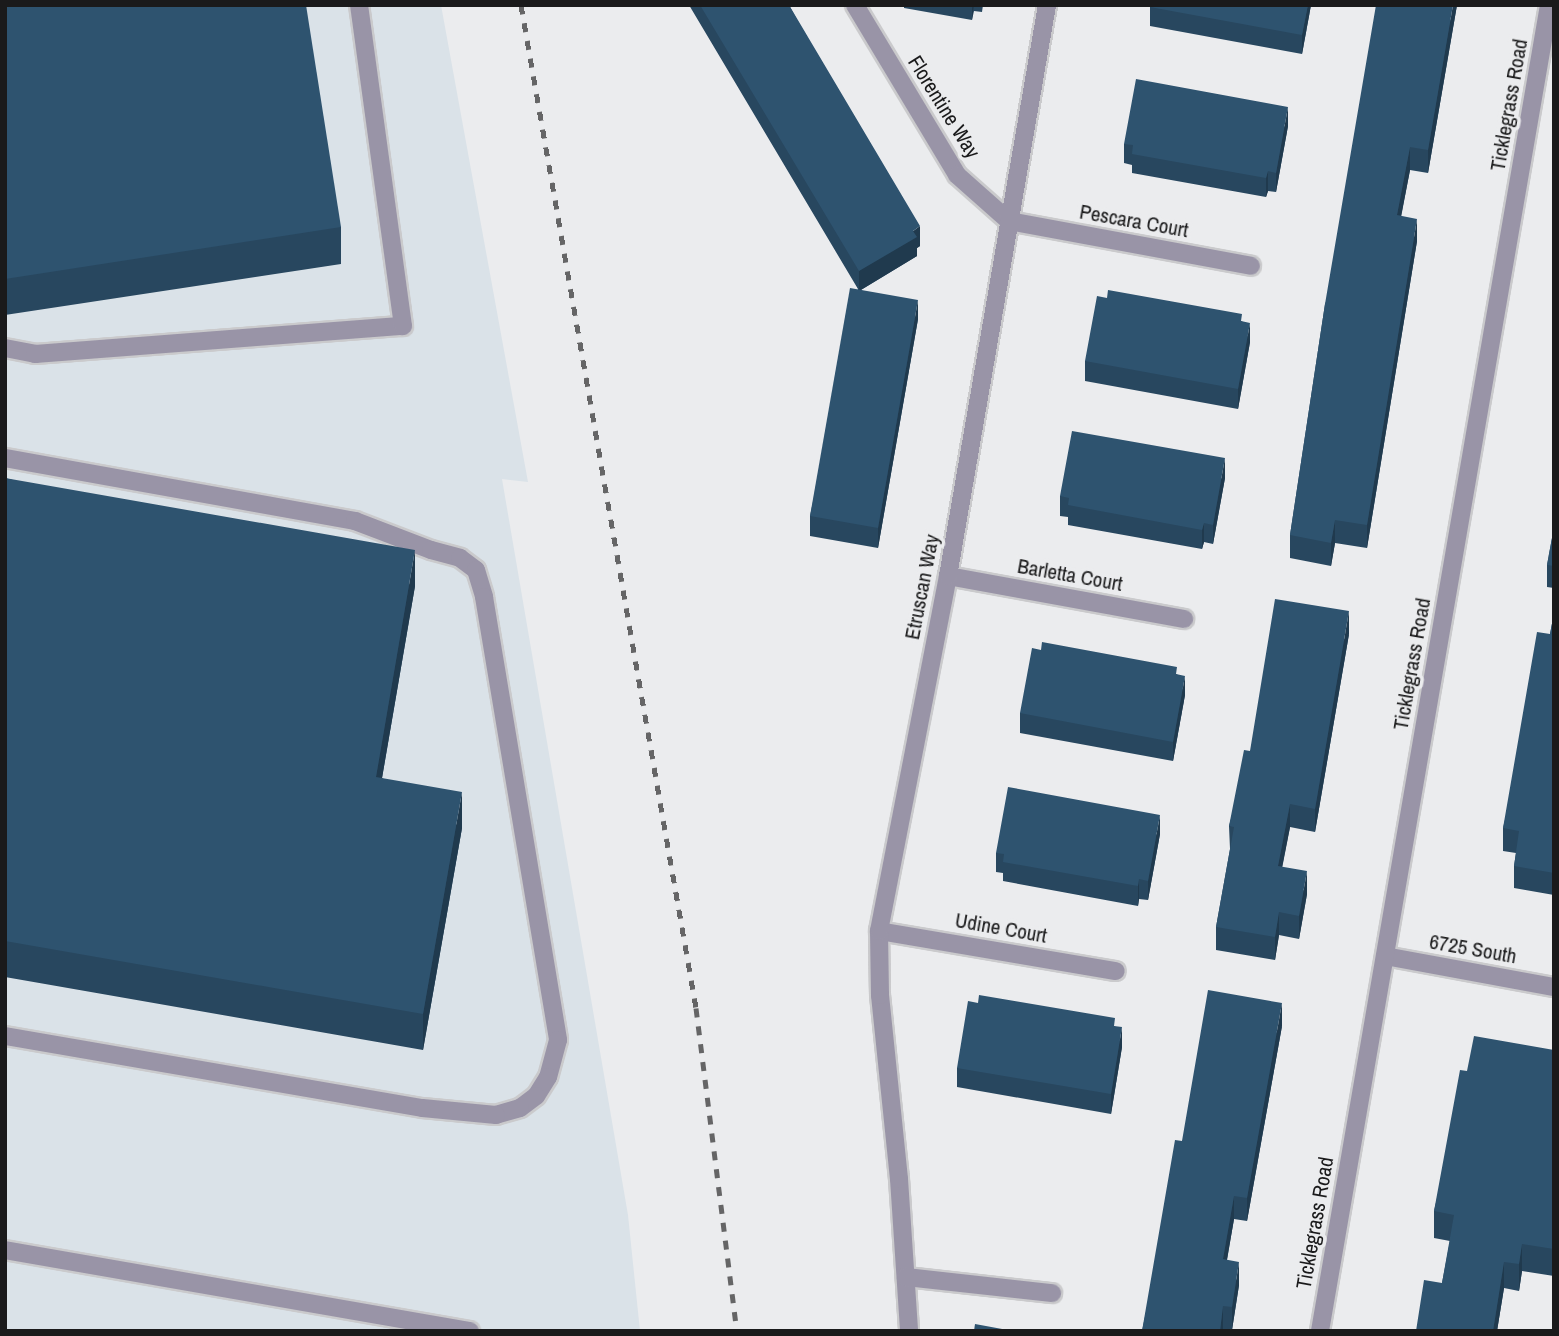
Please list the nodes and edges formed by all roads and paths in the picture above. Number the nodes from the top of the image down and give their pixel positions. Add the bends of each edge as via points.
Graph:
1 (359, 5) edge
2 (855, 5) edge
3 (1047, 5) edge
4 (1549, 5) edge
5 (1009, 221) junction
6 (1251, 266) dead end
7 (5, 348) edge
8 (5, 458) edge
9 (948, 576) junction
10 (1184, 619) dead end
11 (878, 931) junction
12 (1385, 956) junction
13 (1116, 971) dead end
14 (1554, 987) edge
15 (5, 1036) edge
16 (5, 1250) edge
17 (906, 1277) junction
18 (1052, 1293) dead end
19 (470, 1331) edge
20 (909, 1331) edge
21 (1320, 1331) edge

1 - 7 street via 402,326 35,354
2 - 5 street, Florentine Way via 957,175
3 - 5 street, Etruscan Way
4 - 12 street, Ticklegrass Road
5 - 6 street, Pescara Court
5 - 9 street, Etruscan Way
8 - 15 street via 355,521 460,558 476,570 558,1040 548,1077 536,1096 520,1108 496,1115 422,1108
9 - 10 street, Barletta Court
9 - 11 street, Etruscan Way
11 - 13 street, Udine Court
11 - 17 street, Etruscan Way
12 - 14 street, 6725 South
12 - 21 street, Ticklegrass Road
16 - 19 street
17 - 18 street
17 - 20 street, Etruscan Way

